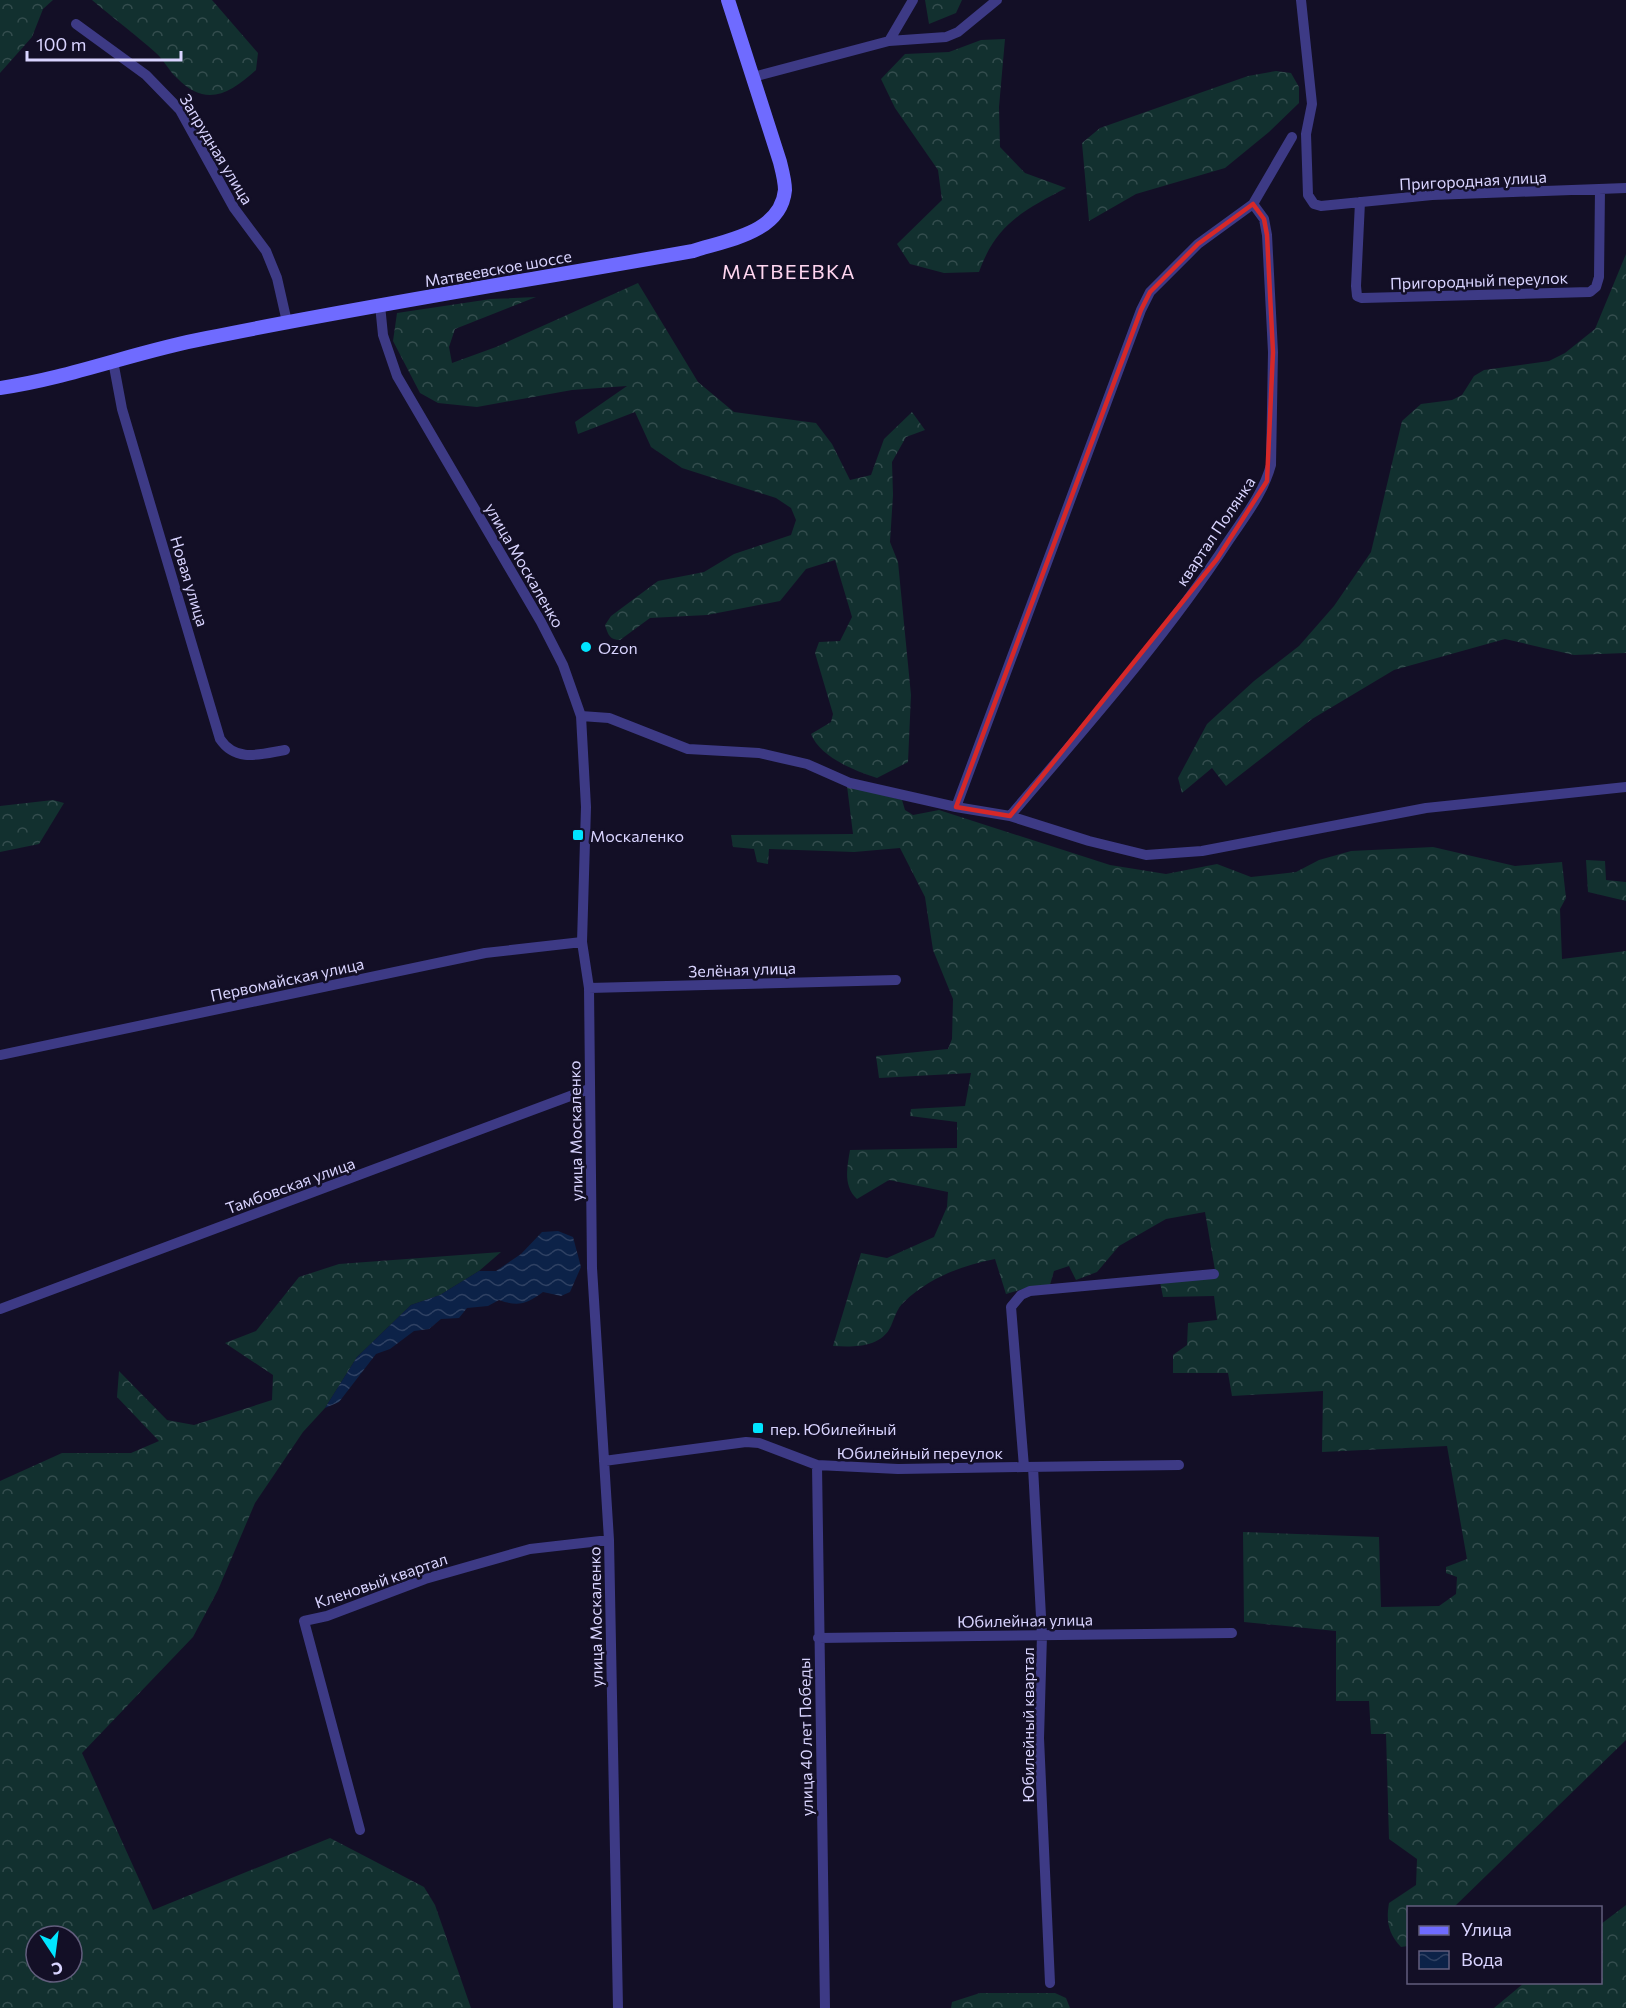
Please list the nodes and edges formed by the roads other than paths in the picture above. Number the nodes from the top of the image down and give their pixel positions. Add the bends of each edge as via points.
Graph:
1 (728, 0) edge
2 (913, 0) edge
3 (997, 0) edge
4 (1301, 0) edge
5 (76, 24) dead end
6 (889, 41) junction
7 (753, 77) junction
8 (1292, 137) dead end
9 (1626, 188) edge
10 (1600, 189) junction
11 (1360, 202) junction
12 (1252, 204) junction
13 (380, 305) junction
14 (287, 322) junction
15 (113, 361) junction
16 (0, 388) edge
17 (581, 716) junction
18 (285, 750) dead end
19 (1626, 788) edge
20 (956, 807) junction
21 (1010, 816) junction
22 (582, 942) junction
23 (896, 980) dead end
24 (589, 988) junction
25 (0, 1055) edge
26 (590, 1089) junction
27 (1214, 1274) dead end
28 (0, 1309) edge
29 (604, 1461) junction
30 (817, 1465) junction
31 (1179, 1465) dead end
32 (1028, 1467) junction
33 (609, 1540) junction
34 (1232, 1633) dead end
35 (1042, 1635) junction
36 (818, 1638) junction
37 (360, 1830) dead end
38 (1050, 1983) dead end
39 (618, 2008) edge
40 (825, 2008) edge

1 - 7 main road, Матвеевское шоссе
2 - 6 street
3 - 6 street via 946,37
4 - 11 street, Пригородная улица via 1312,105 1306,134 1308,195 1321,206
5 - 14 street, Запрудная улица via 146,75 180,111 234,208 266,251
6 - 7 street
7 - 13 main road, Матвеевское шоссе via 785,187 782,206 770,223 693,251
8 - 12 street
9 - 10 street, Пригородная улица
10 - 11 street, Пригородная улица via 1432,195
10 - 11 street, Пригородный переулок via 1599,277 1590,292 1362,298 1357,296 1356,286
12 - 20 street via 1198,244 1150,292 1141,310
12 - 21 street, квартал Полянка via 1264,219 1267,235 1273,352 1271,465 1267,481 1217,559 1163,631
13 - 14 main road, Матвеевское шоссе
13 - 17 street, улица Москаленко via 383,335 397,376 541,622 563,664
14 - 15 main road, Матвеевское шоссе via 178,343
15 - 16 main road, Матвеевское шоссе
15 - 18 street, Новая улица via 122,409 220,739 234,754 247,756
17 - 20 street via 609,718 688,749 759,753 807,764 850,783
17 - 22 street, улица Москаленко via 586,807
19 - 21 street via 1426,808 1176,855 1146,855
20 - 21 street
22 - 24 street, улица Москаленко
22 - 25 street, Первомайская улица via 485,953
23 - 24 street, Зелёная улица
24 - 26 street, улица Москаленко
26 - 28 street, Тамбовская улица
26 - 29 street, улица Москаленко via 592,1268
27 - 32 street, Юбилейный квартал via 1030,1291 1015,1301 1011,1314
29 - 30 street, Юбилейный переулок via 759,1443
29 - 33 street, улица Москаленко
30 - 32 street, Юбилейный переулок via 898,1469
30 - 36 street, улица 40 лет Победы
31 - 32 street
32 - 35 street, Юбилейный квартал
33 - 37 street, Кленовый квартал via 530,1549 424,1579 304,1621
33 - 39 street, улица Москаленко
34 - 35 street, Юбилейная улица
35 - 36 street, Юбилейная улица
35 - 38 street, Юбилейный квартал via 1039,1738
36 - 40 street, улица 40 лет Победы

